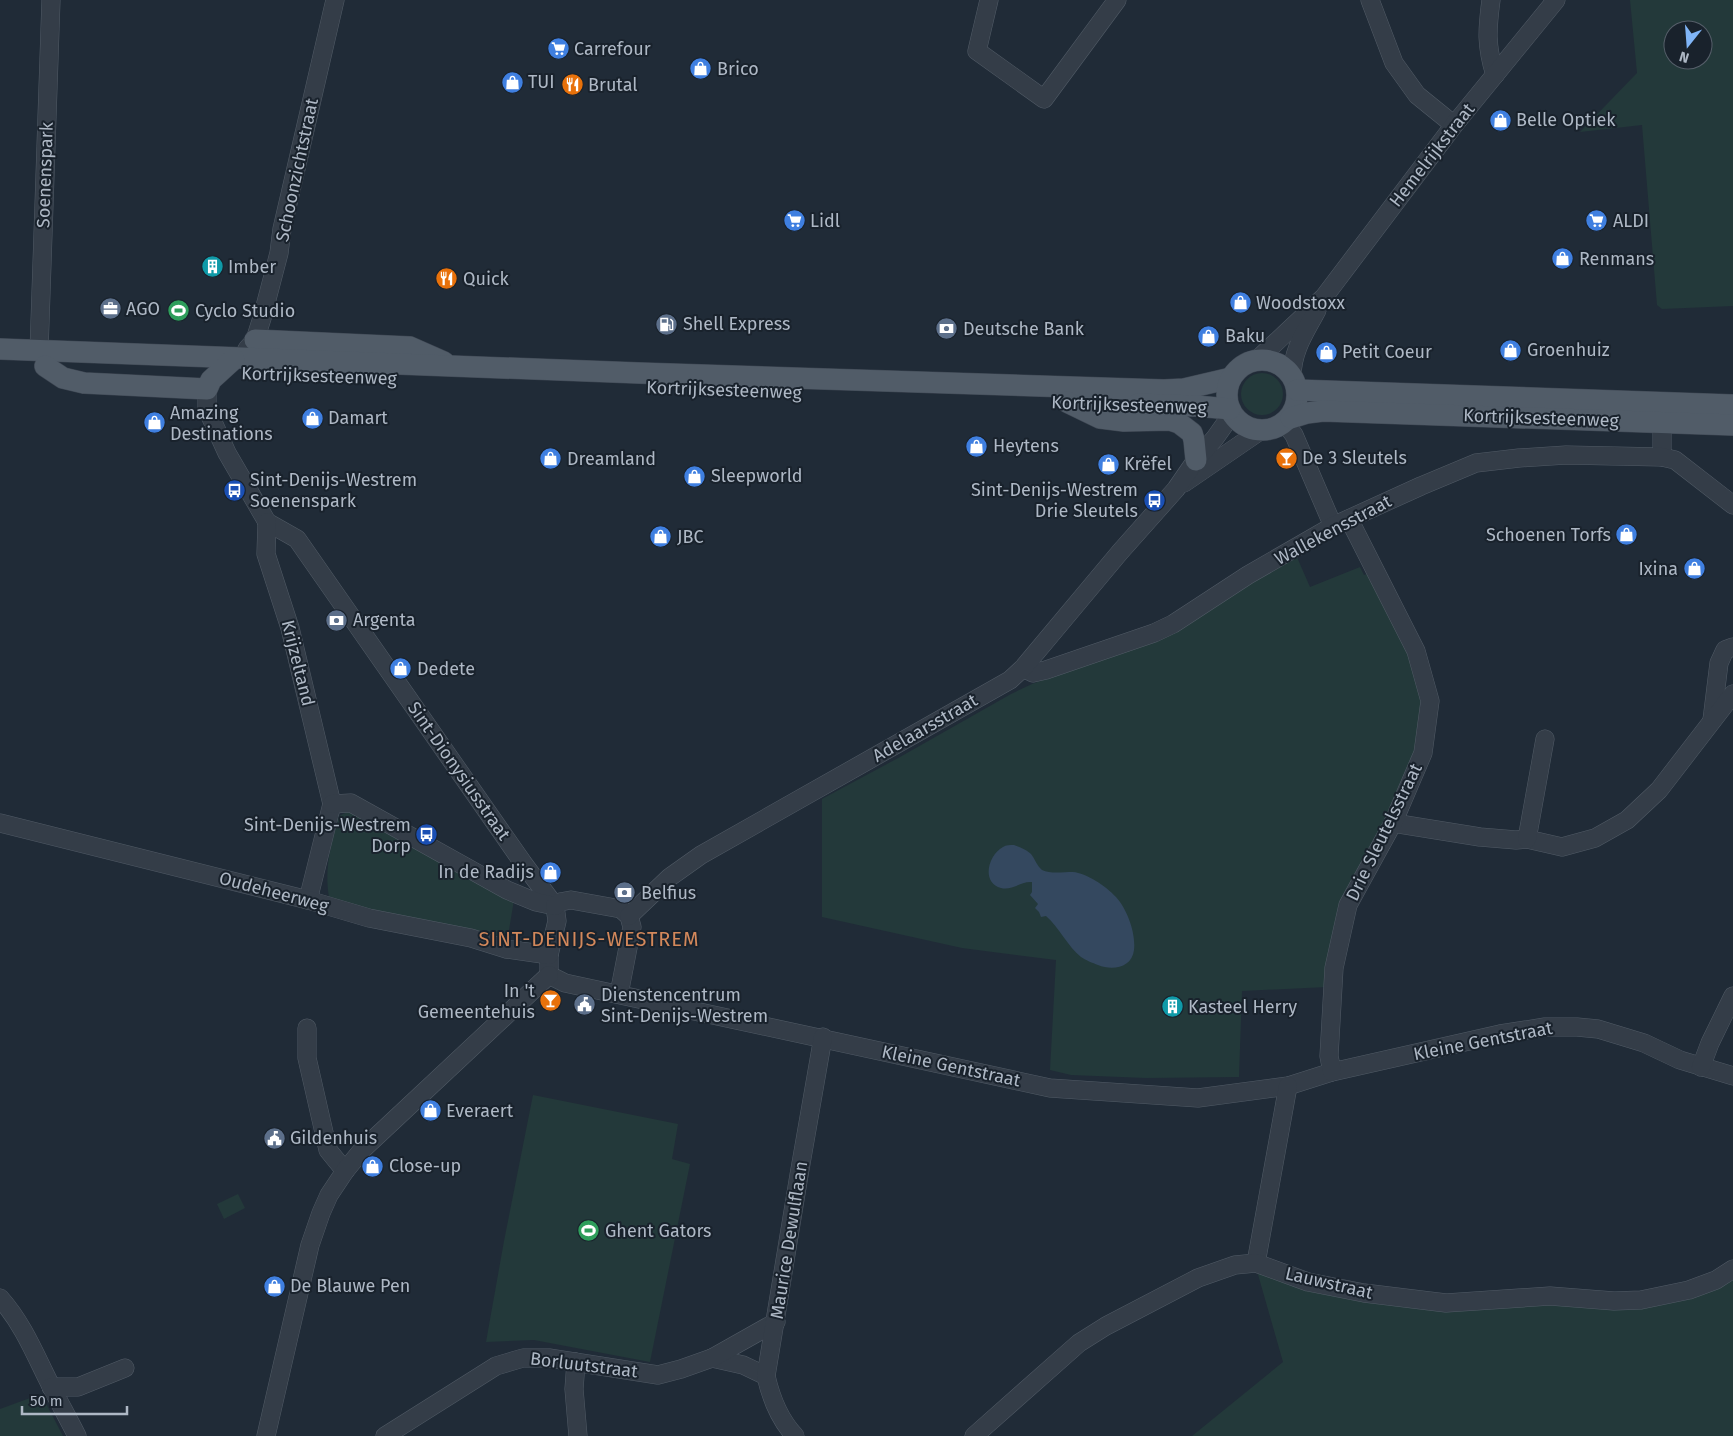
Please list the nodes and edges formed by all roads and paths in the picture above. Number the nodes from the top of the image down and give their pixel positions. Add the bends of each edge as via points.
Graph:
1 (51, 0) edge
2 (335, 0) edge
3 (989, 0) edge
4 (1117, 0) edge
5 (1370, 0) edge
6 (1491, 0) edge
7 (1556, 0) edge
8 (1495, 75) junction
9 (1454, 125) junction
10 (1324, 297) junction
11 (255, 340) junction
12 (0, 349) edge
13 (42, 358) junction
14 (1257, 360) junction
15 (0, 364) edge
16 (453, 367) junction
17 (220, 373) junction
18 (1231, 378) junction
19 (1295, 382) junction
20 (1067, 402) junction
21 (1733, 405) edge
22 (1231, 412) junction
23 (1288, 420) junction
24 (1662, 422) junction
25 (1733, 425) edge
26 (1260, 432) junction
27 (1662, 457) junction
28 (1196, 460) junction
29 (1176, 489) junction
30 (1733, 504) edge
31 (1349, 519) junction
32 (267, 522) junction
33 (1332, 526) junction
34 (1733, 647) edge
35 (1023, 668) junction
36 (1733, 694) edge
37 (1712, 720) junction
38 (1546, 740) dead end
39 (332, 804) junction
40 (0, 823) edge
41 (1393, 823) junction
42 (1527, 840) junction
43 (308, 900) junction
44 (555, 906) junction
45 (629, 916) junction
46 (549, 955) junction
47 (549, 975) junction
48 (619, 994) junction
49 (1733, 996) edge
50 (307, 1028) dead end
51 (823, 1038) junction
52 (1701, 1067) junction
53 (1332, 1072) junction
54 (1733, 1076) edge
55 (1288, 1086) junction
56 (345, 1171) junction
57 (1256, 1263) junction
58 (1733, 1269) edge
59 (0, 1298) edge
60 (776, 1322) junction
61 (712, 1358) junction
62 (576, 1362) junction
63 (125, 1368) dead end
64 (766, 1376) junction
65 (51, 1387) junction
66 (576, 1435) edge
67 (78, 1436) edge
68 (266, 1436) edge
69 (385, 1436) edge
70 (795, 1436) edge
71 (974, 1436) edge

1 - 13 street, Soenenspark
2 - 11 street, Schoonzichtstraat via 282,229 280,253
3 - 4 street via 977,51 1044,99
5 - 9 street via 1394,63 1417,95
6 - 8 street via 1488,54
7 - 8 street, Hemelrijkstraat
8 - 9 street, Hemelrijkstraat
9 - 10 street, Hemelrijkstraat
10 - 14 street, Hemelrijkstraat
10 - 19 street, Hemelrijkstraat via 1298,345 1293,360
11 - 16 main road via 410,346
11 - 17 street, Schoonzichtstraat
12 - 13 main road, Kortrijksesteenweg
13 - 15 main road, Kortrijksesteenweg
13 - 17 main road, Kortrijksesteenweg
13 - 17 main road, Kortrijksesteenweg via 63,378 84,383
14 - 18 main road via 1241,365
14 - 19 main road via 1267,359 1282,365
16 - 17 main road, Kortrijksesteenweg
16 - 18 main road, Kortrijksesteenweg via 1164,390
17 - 20 main road, Kortrijksesteenweg
17 - 32 street via 207,409 227,453
18 - 22 main road via 1227,400
19 - 21 main road, Kortrijksesteenweg
19 - 23 main road via 1298,405
20 - 22 main road, Kortrijksesteenweg via 1196,406
20 - 28 main road via 1100,418 1179,423 1192,434
22 - 26 main road via 1244,426
22 - 28 street, Adelaarsstraat
23 - 24 main road, Kortrijksesteenweg via 1323,411
23 - 26 main road
23 - 33 street
24 - 25 main road, Kortrijksesteenweg
24 - 27 street
26 - 29 street, Adelaarsstraat
27 - 30 street, Wallekensstraat via 1675,460
27 - 31 street, Wallekensstraat via 1566,456 1476,463
28 - 29 street, Adelaarsstraat
29 - 35 street, Adelaarsstraat
31 - 33 street, Wallekensstraat
31 - 41 street, Drie Sleutelsstraat via 1416,650 1430,701 1423,753
32 - 39 street, Krijzeltand via 266,554 290,628
32 - 44 street, Sint-Dionysiusstraat via 297,539
33 - 35 street, Wallekensstraat via 1154,633 1046,670 1033,673
34 - 37 street via 1725,650 1719,663
35 - 45 street, Adelaarsstraat via 1010,680 701,854 670,877
36 - 37 street
37 - 42 street via 1659,790 1627,820 1595,838 1562,846
38 - 42 street
39 - 43 street, Krijzeltand
39 - 44 street via 351,803 507,890
40 - 43 street, Oudeheerweg
41 - 42 street via 1480,837
41 - 53 street, Drie Sleutelsstraat via 1348,905 1334,968 1329,1056
43 - 46 street, Oudeheerweg via 369,918 471,938 506,949
44 - 45 street via 572,900 621,909
44 - 46 street via 557,921
45 - 48 street via 632,926
46 - 47 street
47 - 48 street, Kleine Gentstraat via 565,983
47 - 56 street via 362,1150
48 - 51 street, Kleine Gentstraat
49 - 52 street
50 - 56 street via 307,1058 328,1150
51 - 55 street, Kleine Gentstraat via 1050,1088 1198,1098
51 - 60 street, Maurice Dewulflaan
52 - 53 street, Kleine Gentstraat via 1644,1043 1598,1029 1544,1027
52 - 54 street, Kleine Gentstraat
53 - 55 street, Kleine Gentstraat
55 - 57 street
56 - 68 street via 320,1213 310,1245
57 - 58 street, Lauwstraat via 1308,1282 1446,1303 1550,1296 1641,1300 1689,1290 1716,1280
57 - 71 street, Lauwstraat via 1234,1265 1198,1278 1106,1326 1062,1357
59 - 65 street via 28,1336
60 - 61 street, Borluutstraat
60 - 64 street, Maurice Dewulflaan
61 - 62 street, Borluutstraat via 658,1375
61 - 64 street via 743,1365
62 - 66 street
62 - 69 street, Borluutstraat via 523,1358 496,1366
63 - 65 street via 78,1387
64 - 70 street, Maurice Dewulflaan via 771,1397 786,1427
65 - 67 street

